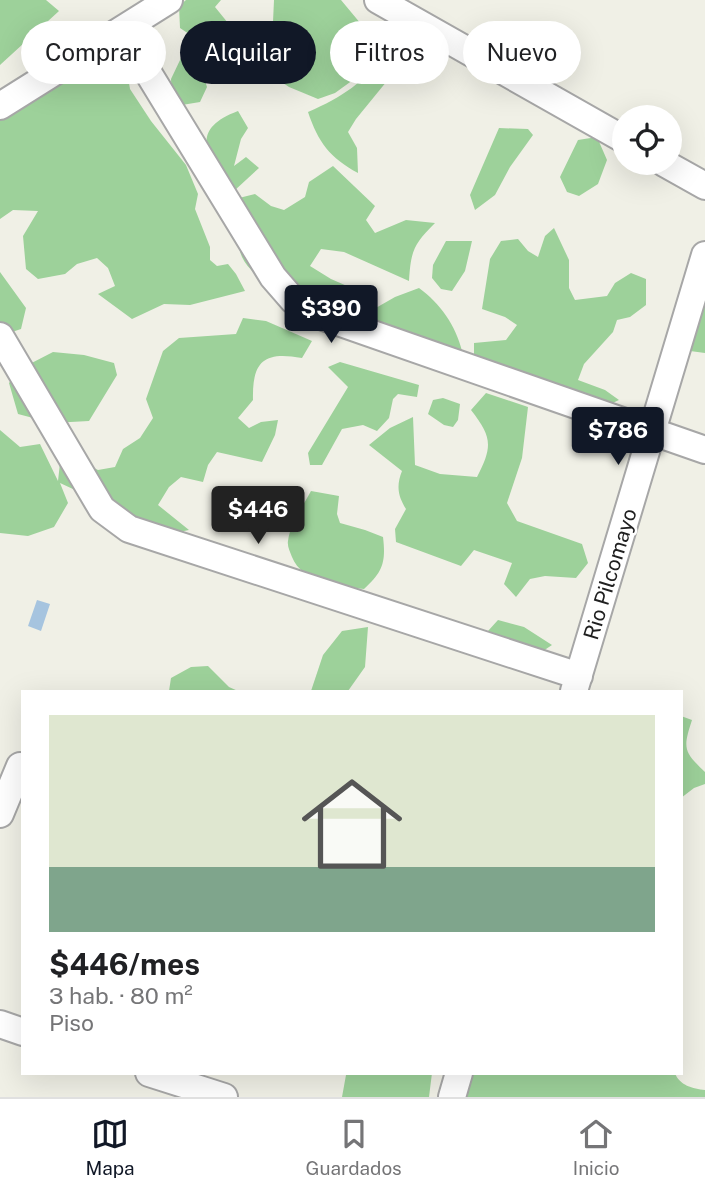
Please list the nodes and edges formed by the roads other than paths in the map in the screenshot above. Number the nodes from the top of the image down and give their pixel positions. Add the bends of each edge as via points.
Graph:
1 (169, 0) edge
2 (378, 0) edge
3 (136, 21) edge
4 (35, 84) edge
5 (155, 84) edge
6 (0, 106) edge
7 (612, 133) edge
8 (682, 173) edge
9 (705, 186) edge
10 (705, 255) edge
11 (0, 335) edge
12 (653, 433) junction
13 (705, 450) edge
14 (577, 684) edge
15 (14, 764) edge
16 (0, 814) edge
17 (0, 1024) edge
18 (21, 1031) edge
19 (155, 1075) edge
20 (458, 1075) edge
21 (224, 1097) edge
22 (452, 1097) edge

1 - 3 street
2 - 7 street
4 - 6 street
5 - 12 street via 273,277 293,300 321,316
8 - 9 street
10 - 12 street, Rio Pilcomayo
11 - 14 street via 102,509 129,529
12 - 13 street
12 - 14 street, Rio Pilcomayo
15 - 16 street
17 - 18 street
19 - 21 street
20 - 22 street

